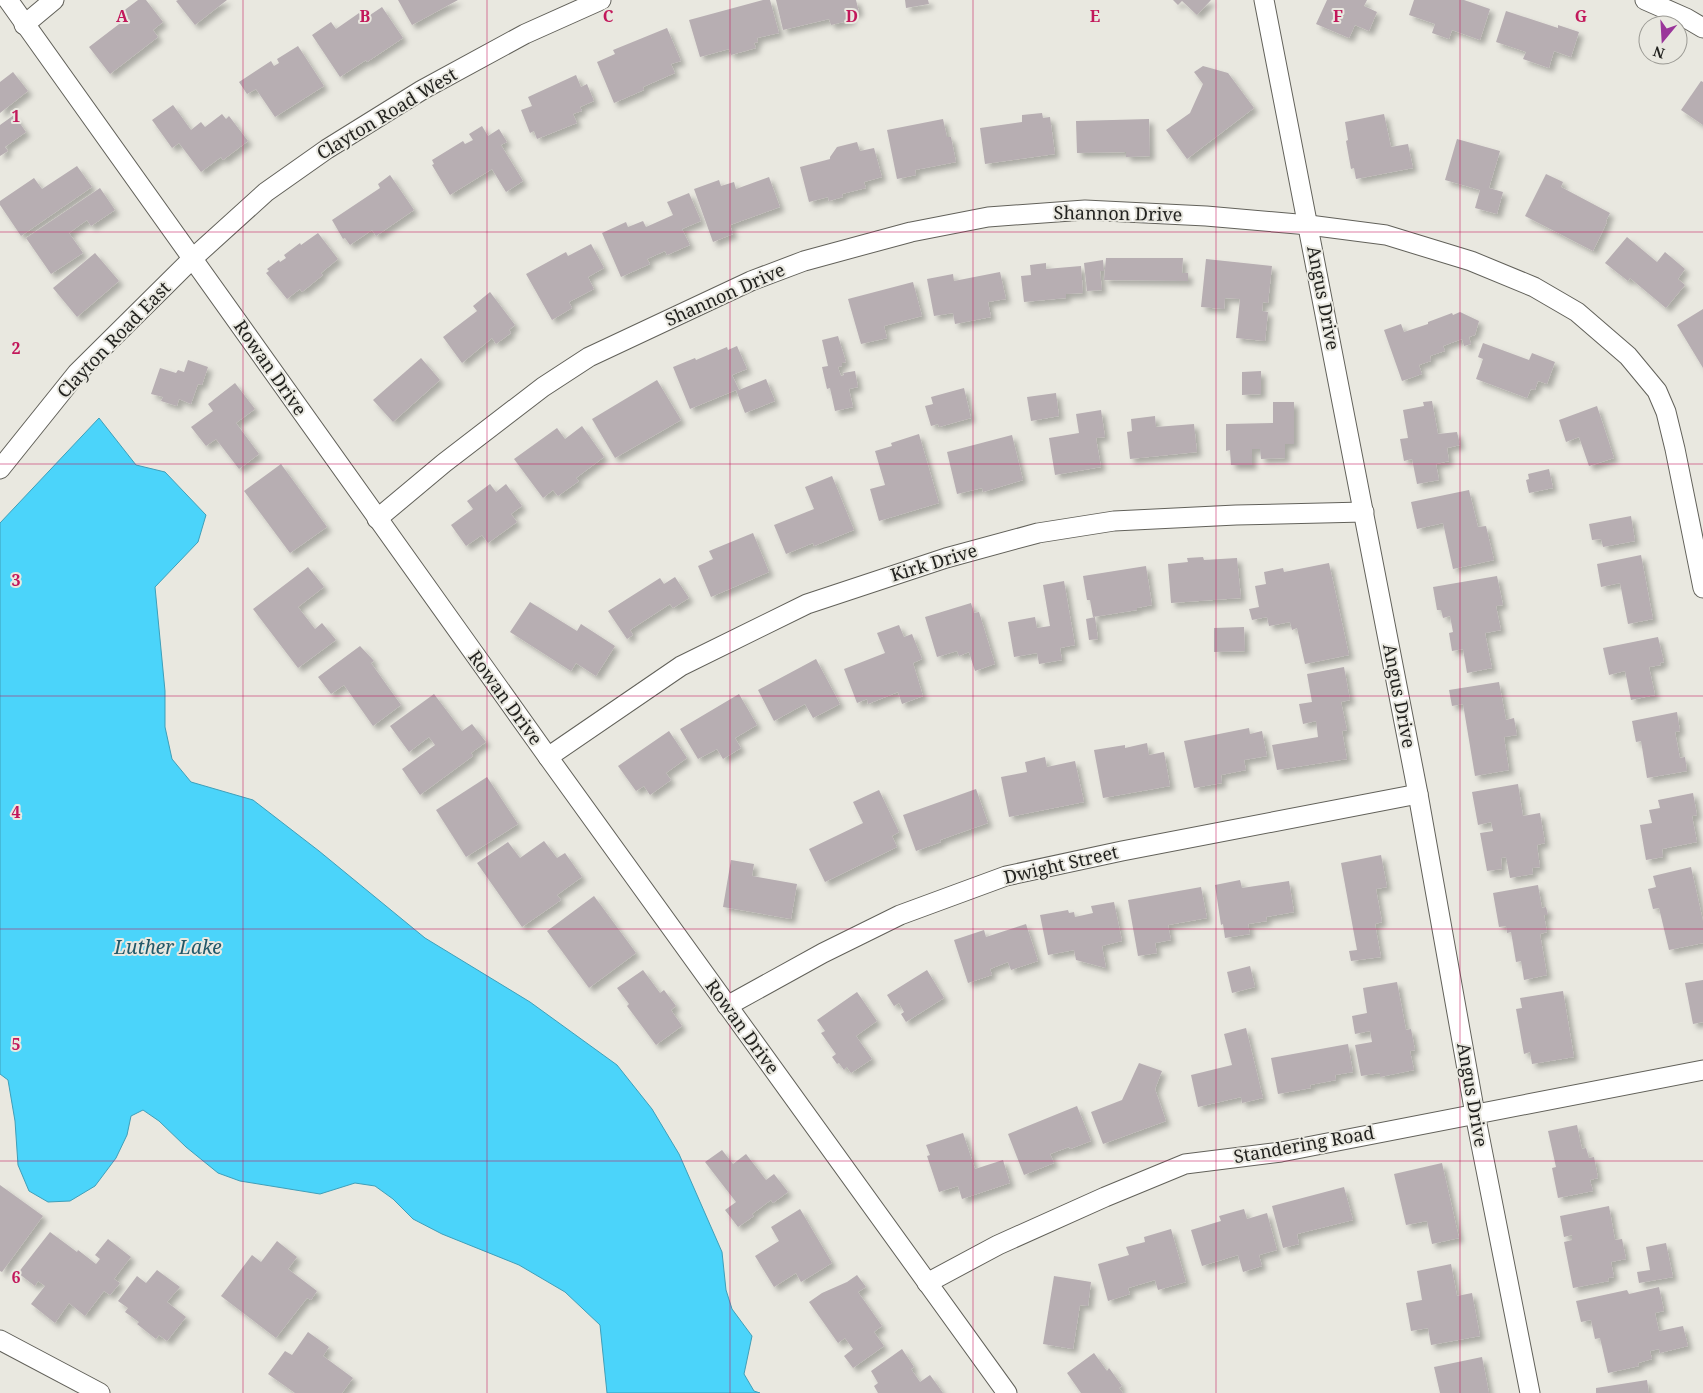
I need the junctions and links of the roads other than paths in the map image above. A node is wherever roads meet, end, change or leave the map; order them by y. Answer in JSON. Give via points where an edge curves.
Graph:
{"nodes":[{"id":1,"x":8,"y":0,"type":"edge"},
{"id":2,"x":54,"y":0,"type":"edge"},
{"id":3,"x":601,"y":0,"type":"edge"},
{"id":4,"x":1264,"y":0,"type":"edge"},
{"id":5,"x":1647,"y":0,"type":"edge"},
{"id":6,"x":24,"y":25,"type":"junction"},
{"id":7,"x":1703,"y":28,"type":"edge"},
{"id":8,"x":1309,"y":225,"type":"junction"},
{"id":9,"x":192,"y":259,"type":"junction"},
{"id":10,"x":0,"y":469,"type":"edge"},
{"id":11,"x":1364,"y":512,"type":"junction"},
{"id":12,"x":378,"y":519,"type":"junction"},
{"id":13,"x":1703,"y":588,"type":"edge"},
{"id":14,"x":548,"y":757,"type":"junction"},
{"id":15,"x":1418,"y":794,"type":"junction"},
{"id":16,"x":727,"y":1006,"type":"junction"},
{"id":17,"x":1703,"y":1070,"type":"edge"},
{"id":18,"x":1475,"y":1114,"type":"junction"},
{"id":19,"x":927,"y":1284,"type":"junction"},
{"id":20,"x":0,"y":1340,"type":"edge"},
{"id":21,"x":100,"y":1393,"type":"edge"},
{"id":22,"x":1007,"y":1393,"type":"edge"},
{"id":23,"x":1530,"y":1393,"type":"edge"}],
"edges":[{"from":1,"to":6,"type":"street","name":"Rowan Drive"},
{"from":2,"to":6,"type":"street"},
{"from":3,"to":9,"type":"street","name":"Clayton Road West","via":[[525,34],[430,85],[327,149],[266,192]]},
{"from":4,"to":8,"type":"street","name":"Angus Drive"},
{"from":5,"to":7,"type":"street"},
{"from":6,"to":9,"type":"street","name":"Rowan Drive"},
{"from":8,"to":11,"type":"street","name":"Angus Drive"},
{"from":8,"to":12,"type":"street","name":"Shannon Drive","via":[[1085,210],[988,218],[911,232],[804,262],[751,281],[589,357],[543,387],[444,463]]},
{"from":8,"to":13,"type":"street","name":"Shannon Drive","via":[[1386,235],[1471,261],[1534,288],[1577,312],[1628,356],[1656,391],[1666,412]]},
{"from":9,"to":10,"type":"street","name":"Clayton Road East","via":[[77,373]]},
{"from":9,"to":12,"type":"street","name":"Rowan Drive"},
{"from":11,"to":14,"type":"street","name":"Kirk Drive","via":[[1114,522],[1038,532],[946,558],[807,604],[681,666]]},
{"from":11,"to":15,"type":"street","name":"Angus Drive"},
{"from":12,"to":14,"type":"street","name":"Rowan Drive"},
{"from":14,"to":16,"type":"street","name":"Rowan Drive"},
{"from":15,"to":16,"type":"street","name":"Dwight Street","via":[[1006,876],[900,915]]},
{"from":15,"to":18,"type":"street","name":"Angus Drive"},
{"from":16,"to":19,"type":"street","name":"Rowan Drive"},
{"from":17,"to":18,"type":"street","name":"Standering Road"},
{"from":18,"to":19,"type":"street","name":"Standering Road","via":[[1281,1152],[1185,1164],[998,1245]]},
{"from":18,"to":23,"type":"street","name":"Angus Drive"},
{"from":19,"to":22,"type":"street","name":"Rowan Drive"},
{"from":20,"to":21,"type":"street"}]}
